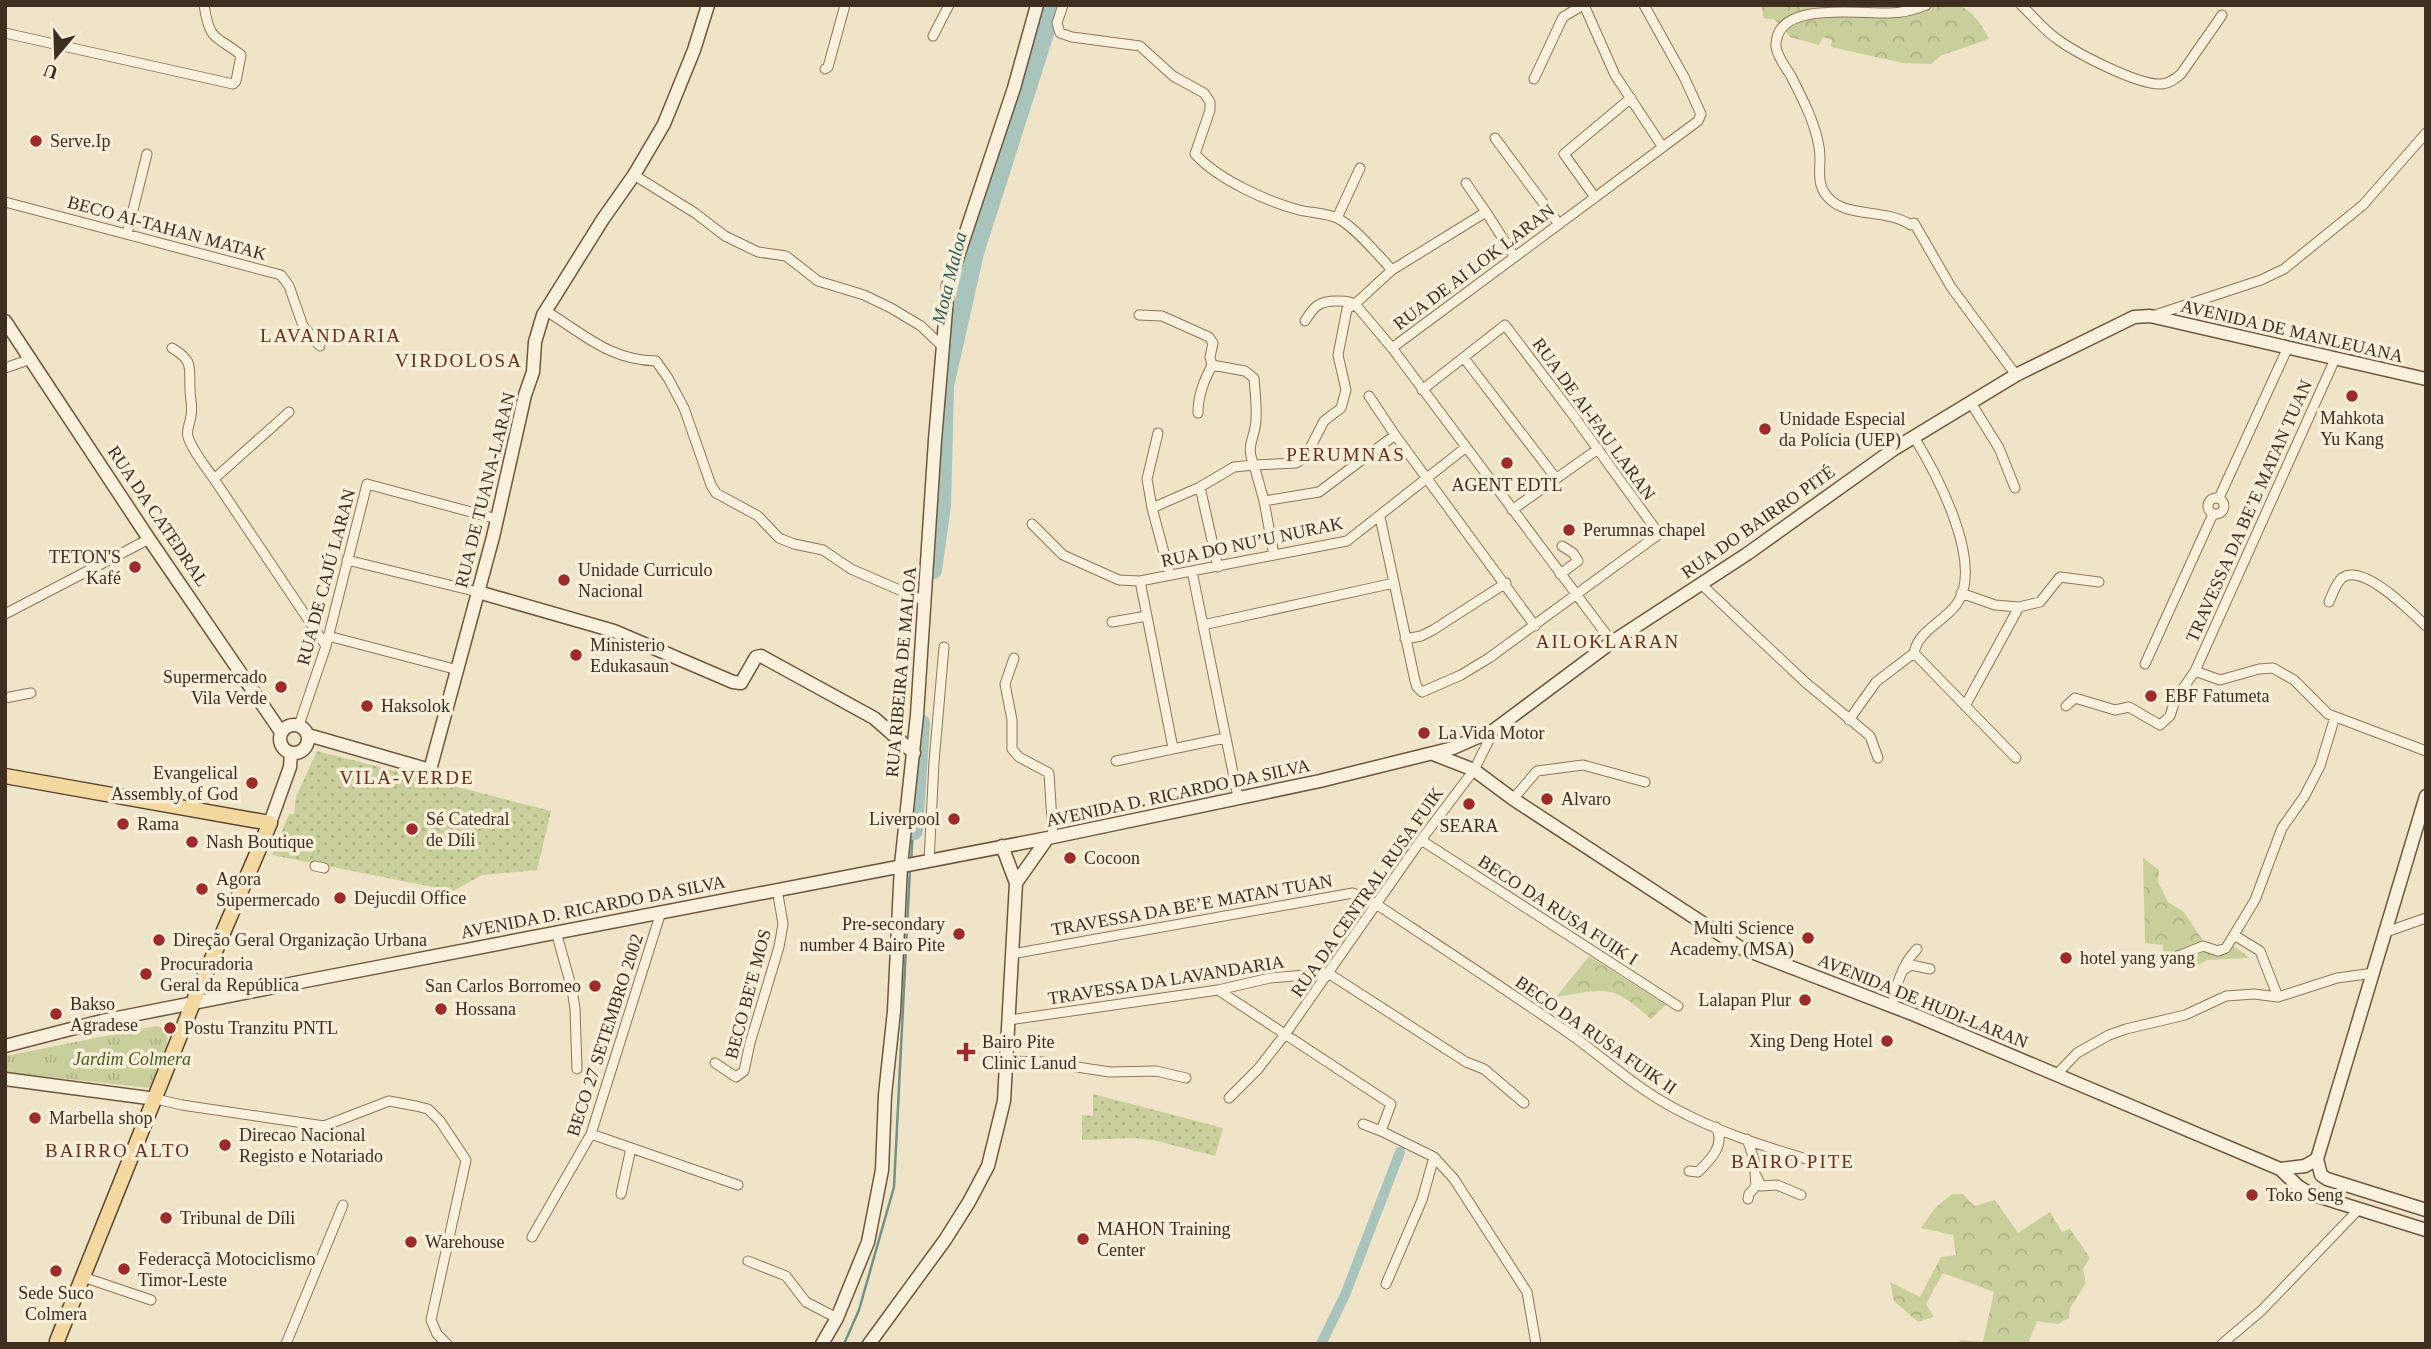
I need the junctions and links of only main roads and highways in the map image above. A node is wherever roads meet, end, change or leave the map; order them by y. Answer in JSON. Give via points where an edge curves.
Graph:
{"nodes":[{"id":1,"x":708,"y":5,"type":"edge"},
{"id":2,"x":1037,"y":5,"type":"edge"},
{"id":3,"x":2150,"y":316,"type":"joint"},
{"id":4,"x":5,"y":321,"type":"edge"},
{"id":5,"x":2426,"y":379,"type":"edge"},
{"id":6,"x":478,"y":592,"type":"junction"},
{"id":7,"x":303,"y":730,"type":"junction"},
{"id":8,"x":281,"y":732,"type":"junction"},
{"id":9,"x":291,"y":753,"type":"junction"},
{"id":10,"x":914,"y":753,"type":"junction"},
{"id":11,"x":1433,"y":754,"type":"junction"},
{"id":12,"x":5,"y":776,"type":"edge"},
{"id":13,"x":2426,"y":796,"type":"edge"},
{"id":14,"x":270,"y":823,"type":"junction"},
{"id":15,"x":1050,"y":838,"type":"junction"},
{"id":16,"x":1002,"y":846,"type":"junction"},
{"id":17,"x":905,"y":867,"type":"junction"},
{"id":18,"x":1016,"y":883,"type":"junction"},
{"id":19,"x":193,"y":1003,"type":"junction"},
{"id":20,"x":5,"y":1046,"type":"edge"},
{"id":21,"x":5,"y":1079,"type":"edge"},
{"id":22,"x":156,"y":1098,"type":"junction"},
{"id":23,"x":2317,"y":1159,"type":"junction"},
{"id":24,"x":2280,"y":1169,"type":"junction"},
{"id":25,"x":2426,"y":1210,"type":"edge"},
{"id":26,"x":2426,"y":1230,"type":"edge"},
{"id":27,"x":55,"y":1343,"type":"edge"},
{"id":28,"x":822,"y":1344,"type":"edge"},
{"id":29,"x":869,"y":1344,"type":"edge"}],
"edges":[{"from":1,"to":6,"type":"main road","name":"RUA DE TUANA-LARAN","via":[[672,105],[634,175],[546,311]]},
{"from":2,"to":10,"type":"main road","name":"RUA RIBEIRA DE MALOA","via":[[948,286]]},
{"from":3,"to":5,"type":"main road","name":"AVENIDA DE MANLEUANA"},
{"from":3,"to":11,"type":"main road","name":"RUA DO BAIRRO PITÉ","via":[[2134,317],[1971,402],[1612,642],[1494,730]]},
{"from":4,"to":8,"type":"main road","name":"RUA DA CATEDRAL"},
{"from":6,"to":7,"type":"main road","name":"RUA DE TUANA-LARAN","via":[[430,770]]},
{"from":6,"to":10,"type":"main road","via":[[614,631],[733,682],[741,683],[761,656],[874,718]]},
{"from":7,"to":8,"type":"main road","via":[[285,727]]},
{"from":7,"to":9,"type":"main road","via":[[304,749]]},
{"from":8,"to":9,"type":"main road","via":[[280,745]]},
{"from":9,"to":14,"type":"main road"},
{"from":10,"to":17,"type":"main road","name":"RUA RIBEIRA DE MALOA"},
{"from":11,"to":15,"type":"main road","name":"AVENIDA D. RICARDO DA SILVA"},
{"from":11,"to":24,"type":"main road","name":"AVENIDA DE HUDI-LARAN","via":[[1474,770],[1741,948]]},
{"from":12,"to":14,"type":"main road"},
{"from":13,"to":23,"type":"main road"},
{"from":14,"to":19,"type":"main road"},
{"from":15,"to":16,"type":"main road","name":"AVENIDA D. RICARDO DA SILVA"},
{"from":15,"to":18,"type":"main road"},
{"from":16,"to":17,"type":"main road","name":"AVENIDA D. RICARDO DA SILVA"},
{"from":16,"to":18,"type":"main road"},
{"from":17,"to":19,"type":"main road","name":"AVENIDA D. RICARDO DA SILVA"},
{"from":17,"to":28,"type":"main road","name":"RUA RIBEIRA DE MALOA","via":[[882,1170],[868,1242]]},
{"from":18,"to":29,"type":"main road","via":[[1004,1101],[988,1166],[945,1240]]},
{"from":19,"to":20,"type":"main road","name":"AVENIDA D. RICARDO DA SILVA"},
{"from":19,"to":22,"type":"main road"},
{"from":21,"to":22,"type":"main road"},
{"from":22,"to":27,"type":"main road"},
{"from":23,"to":24,"type":"main road","via":[[2305,1166]]},
{"from":23,"to":25,"type":"main road","via":[[2321,1175]]},
{"from":24,"to":26,"type":"main road","name":"AVENIDA DE HUDI-LARAN","via":[[2305,1191]]}]}
